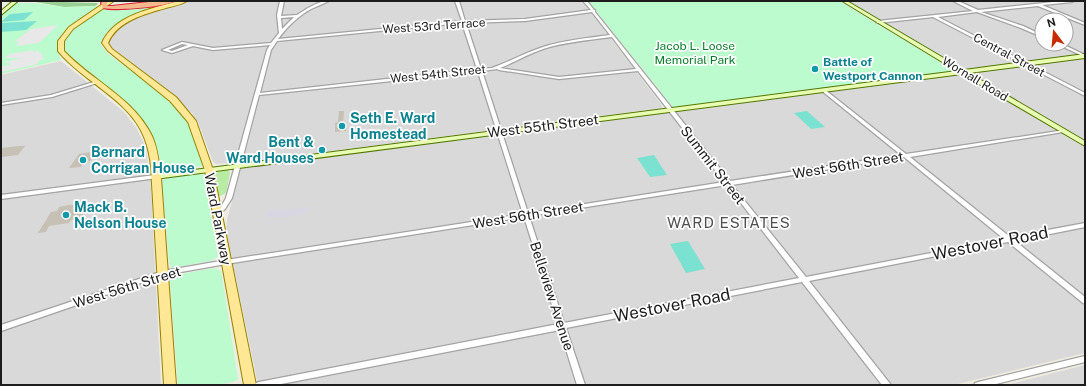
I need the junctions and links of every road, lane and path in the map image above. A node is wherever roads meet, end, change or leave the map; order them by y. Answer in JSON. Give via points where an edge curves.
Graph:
{"nodes":[{"id":1,"x":16,"y":1,"type":"edge"},
{"id":2,"x":122,"y":1,"type":"edge"},
{"id":3,"x":172,"y":1,"type":"edge"},
{"id":4,"x":184,"y":1,"type":"edge"},
{"id":5,"x":282,"y":1,"type":"edge"},
{"id":6,"x":327,"y":1,"type":"edge"},
{"id":7,"x":457,"y":1,"type":"edge"},
{"id":8,"x":460,"y":1,"type":"edge"},
{"id":9,"x":586,"y":1,"type":"edge"},
{"id":10,"x":844,"y":1,"type":"edge"},
{"id":11,"x":955,"y":1,"type":"edge"},
{"id":12,"x":1072,"y":1,"type":"edge"},
{"id":13,"x":107,"y":2,"type":"edge"},
{"id":14,"x":161,"y":3,"type":"junction"},
{"id":15,"x":1039,"y":5,"type":"junction"},
{"id":16,"x":594,"y":11,"type":"junction"},
{"id":17,"x":976,"y":11,"type":"junction"},
{"id":18,"x":1,"y":14,"type":"edge"},
{"id":19,"x":279,"y":16,"type":"junction"},
{"id":20,"x":297,"y":16,"type":"junction"},
{"id":21,"x":934,"y":16,"type":"junction"},
{"id":22,"x":464,"y":22,"type":"junction"},
{"id":23,"x":878,"y":22,"type":"junction"},
{"id":24,"x":1085,"y":24,"type":"edge"},
{"id":25,"x":280,"y":32,"type":"junction"},
{"id":26,"x":1034,"y":32,"type":"edge"},
{"id":27,"x":613,"y":36,"type":"junction"},
{"id":28,"x":274,"y":42,"type":"junction"},
{"id":29,"x":193,"y":45,"type":"junction"},
{"id":30,"x":1074,"y":51,"type":"edge"},
{"id":31,"x":1085,"y":56,"type":"edge"},
{"id":32,"x":1025,"y":64,"type":"junction"},
{"id":33,"x":492,"y":69,"type":"junction"},
{"id":34,"x":480,"y":70,"type":"junction"},
{"id":35,"x":640,"y":70,"type":"junction"},
{"id":36,"x":963,"y":72,"type":"junction"},
{"id":37,"x":95,"y":83,"type":"junction"},
{"id":38,"x":824,"y":90,"type":"junction"},
{"id":39,"x":258,"y":94,"type":"junction"},
{"id":40,"x":1085,"y":95,"type":"edge"},
{"id":41,"x":2,"y":104,"type":"edge"},
{"id":42,"x":670,"y":110,"type":"junction"},
{"id":43,"x":1063,"y":131,"type":"junction"},
{"id":44,"x":499,"y":132,"type":"junction"},
{"id":45,"x":1085,"y":144,"type":"edge"},
{"id":46,"x":906,"y":156,"type":"junction"},
{"id":47,"x":238,"y":166,"type":"junction"},
{"id":48,"x":209,"y":170,"type":"junction"},
{"id":49,"x":155,"y":177,"type":"junction"},
{"id":50,"x":728,"y":183,"type":"junction"},
{"id":51,"x":1,"y":197,"type":"edge"},
{"id":52,"x":217,"y":214,"type":"junction"},
{"id":53,"x":527,"y":215,"type":"junction"},
{"id":54,"x":1085,"y":225,"type":"edge"},
{"id":55,"x":1010,"y":239,"type":"junction"},
{"id":56,"x":226,"y":262,"type":"junction"},
{"id":57,"x":163,"y":273,"type":"junction"},
{"id":58,"x":803,"y":279,"type":"junction"},
{"id":59,"x":1085,"y":301,"type":"edge"},
{"id":60,"x":562,"y":326,"type":"junction"},
{"id":61,"x":1,"y":328,"type":"edge"},
{"id":62,"x":1085,"y":359,"type":"edge"},
{"id":63,"x":170,"y":385,"type":"edge"},
{"id":64,"x":250,"y":385,"type":"edge"},
{"id":65,"x":259,"y":385,"type":"edge"},
{"id":66,"x":581,"y":385,"type":"edge"},
{"id":67,"x":887,"y":385,"type":"edge"},
{"id":68,"x":978,"y":385,"type":"edge"}],
"edges":[{"from":1,"to":18,"type":"main road"},
{"from":2,"to":14,"type":"highway","via":[[136,4]]},
{"from":3,"to":14,"type":"highway"},
{"from":4,"to":48,"type":"main road","name":"Ward Parkway","via":[[136,16],[121,24],[106,37],[105,43],[110,50],[172,99],[192,120]]},
{"from":5,"to":19,"type":"street"},
{"from":6,"to":20,"type":"street"},
{"from":7,"to":8,"type":"street"},
{"from":7,"to":22,"type":"street","name":"Belleview Avenue"},
{"from":9,"to":16,"type":"street","name":"Summit Street"},
{"from":10,"to":23,"type":"main road","name":"Wornall Road"},
{"from":11,"to":17,"type":"street"},
{"from":12,"to":15,"type":"street"},
{"from":13,"to":14,"type":"highway","via":[[106,7],[112,8]]},
{"from":13,"to":37,"type":"main road","via":[[71,28],[61,41],[61,51]]},
{"from":15,"to":17,"type":"street"},
{"from":15,"to":24,"type":"street"},
{"from":16,"to":22,"type":"street","name":"West 53rd Terrace","via":[[525,20]]},
{"from":16,"to":27,"type":"street","name":"Summit Street"},
{"from":17,"to":21,"type":"street"},
{"from":17,"to":26,"type":"street"},
{"from":19,"to":20,"type":"street"},
{"from":19,"to":25,"type":"street"},
{"from":20,"to":25,"type":"street"},
{"from":21,"to":23,"type":"street"},
{"from":21,"to":32,"type":"street","name":"Central Street"},
{"from":22,"to":28,"type":"street","name":"West 53rd Terrace"},
{"from":22,"to":34,"type":"street","name":"Belleview Avenue"},
{"from":23,"to":36,"type":"main road","name":"Wornall Road"},
{"from":25,"to":28,"type":"street"},
{"from":27,"to":33,"type":"street","name":"West 54th Street","via":[[555,45]]},
{"from":27,"to":35,"type":"street","name":"Summit Street"},
{"from":28,"to":29,"type":"street","name":"West 53rd Terrace","via":[[227,48]]},
{"from":28,"to":39,"type":"street","via":[[269,50]]},
{"from":29,"to":29,"type":"street","via":[[182,43],[164,50],[172,52]]},
{"from":30,"to":31,"type":"street"},
{"from":31,"to":32,"type":"main road","name":"West 55th Street"},
{"from":32,"to":36,"type":"main road","name":"West 55th Street"},
{"from":32,"to":40,"type":"street","name":"Central Street"},
{"from":33,"to":34,"type":"street","name":"West 54th Street"},
{"from":33,"to":35,"type":"street","via":[[559,78]]},
{"from":34,"to":39,"type":"street","name":"West 54th Street"},
{"from":34,"to":44,"type":"street","name":"Belleview Avenue"},
{"from":35,"to":42,"type":"street","name":"Summit Street"},
{"from":36,"to":38,"type":"main road","name":"West 55th Street"},
{"from":36,"to":43,"type":"main road","name":"Wornall Road"},
{"from":37,"to":41,"type":"street","via":[[52,96]]},
{"from":37,"to":49,"type":"main road","via":[[131,112],[144,128],[153,150]]},
{"from":38,"to":42,"type":"main road","name":"West 55th Street"},
{"from":38,"to":46,"type":"street"},
{"from":39,"to":47,"type":"street"},
{"from":42,"to":44,"type":"main road","name":"West 55th Street"},
{"from":42,"to":50,"type":"street","name":"Summit Street"},
{"from":43,"to":45,"type":"main road","name":"Wornall Road"},
{"from":43,"to":46,"type":"street","name":"West 56th Street"},
{"from":44,"to":47,"type":"main road","name":"West 55th Street"},
{"from":44,"to":53,"type":"street","name":"Belleview Avenue"},
{"from":46,"to":50,"type":"street","name":"West 56th Street"},
{"from":46,"to":55,"type":"street"},
{"from":47,"to":48,"type":"main road","name":"West 55th Street"},
{"from":47,"to":52,"type":"street","via":[[229,198]]},
{"from":48,"to":49,"type":"main road","name":"West 55th Street"},
{"from":48,"to":52,"type":"main road","name":"Ward Parkway"},
{"from":49,"to":51,"type":"street","name":"West 55th Street"},
{"from":49,"to":57,"type":"main road"},
{"from":50,"to":53,"type":"street","name":"West 56th Street"},
{"from":50,"to":58,"type":"street","name":"Summit Street"},
{"from":52,"to":56,"type":"main road","name":"Ward Parkway"},
{"from":53,"to":56,"type":"street","name":"West 56th Street"},
{"from":53,"to":60,"type":"street","name":"Belleview Avenue"},
{"from":54,"to":55,"type":"street","name":"Westover Road"},
{"from":55,"to":58,"type":"street","name":"Westover Road"},
{"from":55,"to":59,"type":"street"},
{"from":56,"to":57,"type":"street","name":"West 56th Street"},
{"from":56,"to":64,"type":"main road","name":"Ward Parkway"},
{"from":57,"to":61,"type":"street","name":"West 56th Street"},
{"from":57,"to":63,"type":"main road"},
{"from":58,"to":60,"type":"street","name":"Westover Road"},
{"from":58,"to":67,"type":"street","name":"Summit Street"},
{"from":60,"to":65,"type":"street","name":"Westover Road"},
{"from":60,"to":66,"type":"street","name":"Belleview Avenue"},
{"from":62,"to":68,"type":"street"}]}
